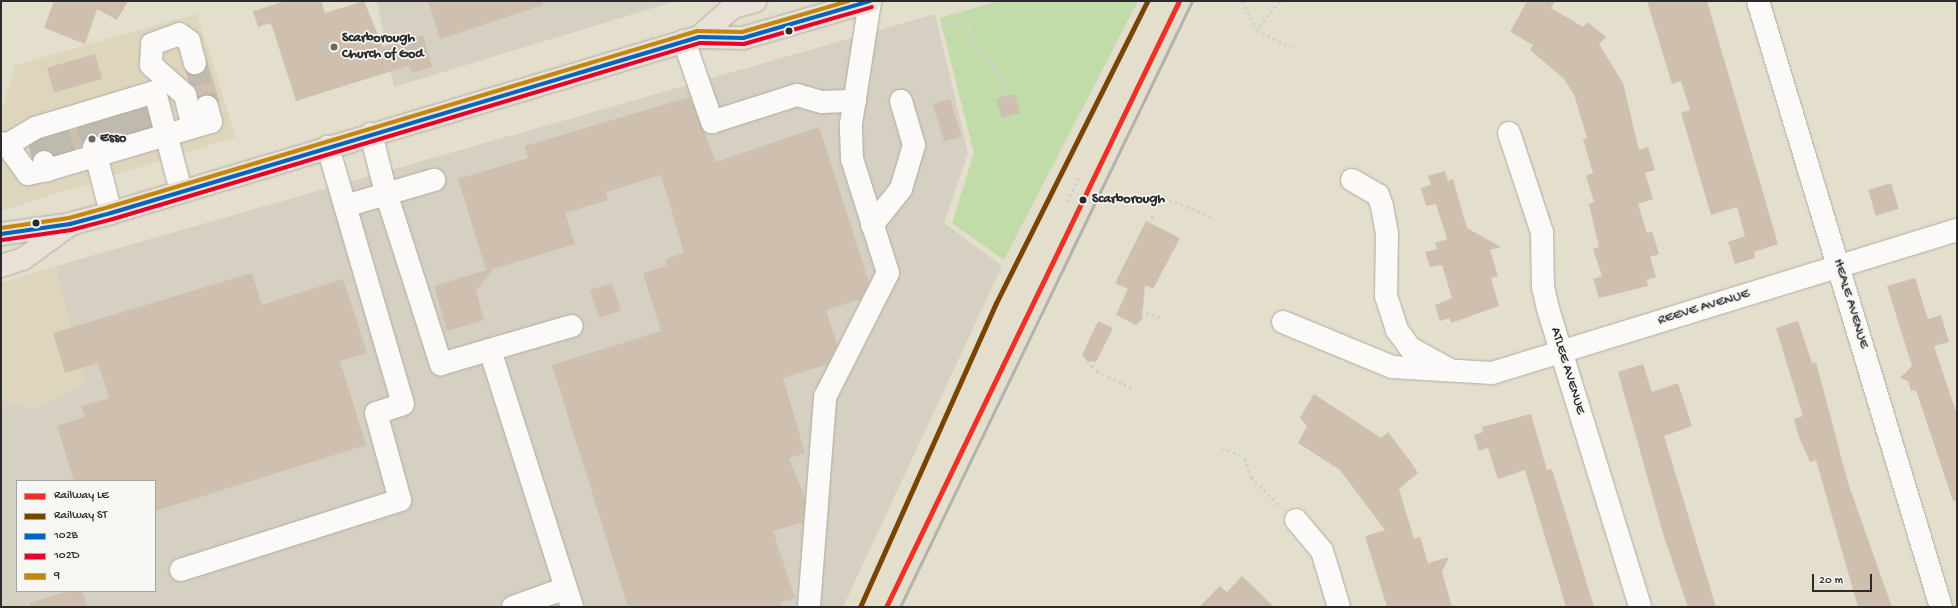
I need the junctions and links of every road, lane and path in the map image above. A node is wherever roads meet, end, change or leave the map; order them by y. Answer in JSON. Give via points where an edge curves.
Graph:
{"nodes":[{"id":1,"x":755,"y":1,"type":"edge"},
{"id":2,"x":870,"y":1,"type":"edge"},
{"id":3,"x":1243,"y":1,"type":"edge"},
{"id":4,"x":1280,"y":1,"type":"edge"},
{"id":5,"x":1758,"y":1,"type":"edge"},
{"id":6,"x":887,"y":30,"type":"dead end"},
{"id":7,"x":1257,"y":30,"type":"junction"},
{"id":8,"x":691,"y":39,"type":"junction"},
{"id":9,"x":1291,"y":47,"type":"dead end"},
{"id":10,"x":195,"y":63,"type":"tunnel mouth"},
{"id":11,"x":1005,"y":95,"type":"dead end"},
{"id":12,"x":855,"y":101,"type":"junction"},
{"id":13,"x":901,"y":101,"type":"dead end"},
{"id":14,"x":207,"y":106,"type":"tunnel mouth"},
{"id":15,"x":193,"y":127,"type":"junction"},
{"id":16,"x":1509,"y":133,"type":"dead end"},
{"id":17,"x":371,"y":134,"type":"junction"},
{"id":18,"x":128,"y":142,"type":"junction"},
{"id":19,"x":4,"y":144,"type":"edge"},
{"id":20,"x":328,"y":147,"type":"junction"},
{"id":21,"x":1080,"y":174,"type":"dead end"},
{"id":22,"x":434,"y":180,"type":"dead end"},
{"id":23,"x":1352,"y":180,"type":"dead end"},
{"id":24,"x":181,"y":191,"type":"junction"},
{"id":25,"x":386,"y":193,"type":"junction"},
{"id":26,"x":1067,"y":202,"type":"dead end"},
{"id":27,"x":345,"y":206,"type":"junction"},
{"id":28,"x":1158,"y":206,"type":"dead end"},
{"id":29,"x":111,"y":213,"type":"junction"},
{"id":30,"x":1153,"y":215,"type":"dead end"},
{"id":31,"x":1211,"y":217,"type":"dead end"},
{"id":32,"x":70,"y":224,"type":"junction"},
{"id":33,"x":1149,"y":224,"type":"dead end"},
{"id":34,"x":872,"y":225,"type":"junction"},
{"id":35,"x":1957,"y":230,"type":"edge"},
{"id":36,"x":1,"y":234,"type":"edge"},
{"id":37,"x":1,"y":266,"type":"edge"},
{"id":38,"x":1838,"y":266,"type":"junction"},
{"id":39,"x":1140,"y":311,"type":"dead end"},
{"id":40,"x":1164,"y":319,"type":"dead end"},
{"id":41,"x":1283,"y":322,"type":"dead end"},
{"id":42,"x":572,"y":326,"type":"dead end"},
{"id":43,"x":490,"y":350,"type":"junction"},
{"id":44,"x":1561,"y":352,"type":"junction"},
{"id":45,"x":1087,"y":361,"type":"dead end"},
{"id":46,"x":1450,"y":370,"type":"junction"},
{"id":47,"x":1132,"y":388,"type":"dead end"},
{"id":48,"x":1222,"y":447,"type":"dead end"},
{"id":49,"x":1296,"y":520,"type":"joint"},
{"id":50,"x":181,"y":570,"type":"dead end"},
{"id":51,"x":569,"y":597,"type":"edge"},
{"id":52,"x":513,"y":607,"type":"edge"},
{"id":53,"x":809,"y":607,"type":"edge"},
{"id":54,"x":1339,"y":607,"type":"edge"},
{"id":55,"x":1640,"y":607,"type":"edge"},
{"id":56,"x":1942,"y":607,"type":"edge"}],
"edges":[{"from":1,"to":8,"type":"main road","via":[[733,7]]},
{"from":2,"to":8,"type":"main road","via":[[743,38]]},
{"from":2,"to":12,"type":"street"},
{"from":3,"to":7,"type":"path"},
{"from":4,"to":7,"type":"path"},
{"from":5,"to":38,"type":"street","name":"HEALE AVENUE"},
{"from":6,"to":11,"type":"path","via":[[911,31],[967,22],[973,41],[999,72]]},
{"from":7,"to":9,"type":"path"},
{"from":8,"to":12,"type":"street","via":[[712,122],[797,95],[822,102]]},
{"from":8,"to":17,"type":"main road"},
{"from":10,"to":15,"type":"street","via":[[189,41],[179,34],[152,44],[151,65],[185,95]]},
{"from":12,"to":34,"type":"street","via":[[850,124],[852,159]]},
{"from":13,"to":34,"type":"street","via":[[914,145],[901,189]]},
{"from":14,"to":15,"type":"street","via":[[211,122]]},
{"from":15,"to":18,"type":"street"},
{"from":16,"to":44,"type":"street","name":"ATLEE AVENUE","via":[[1542,232],[1543,287]]},
{"from":17,"to":20,"type":"main road"},
{"from":17,"to":25,"type":"street"},
{"from":18,"to":19,"type":"street","via":[[45,166],[28,174]]},
{"from":18,"to":19,"type":"street","via":[[155,92],[143,102]]},
{"from":18,"to":24,"type":"street"},
{"from":18,"to":29,"type":"street"},
{"from":20,"to":24,"type":"main road"},
{"from":20,"to":27,"type":"street"},
{"from":21,"to":26,"type":"path"},
{"from":22,"to":25,"type":"street"},
{"from":23,"to":46,"type":"street","via":[[1378,195],[1382,206],[1387,233],[1386,296],[1396,330],[1410,348]]},
{"from":24,"to":29,"type":"main road"},
{"from":25,"to":27,"type":"street"},
{"from":25,"to":43,"type":"street","via":[[441,364]]},
{"from":27,"to":50,"type":"street","via":[[403,404],[376,413],[400,500]]},
{"from":28,"to":31,"type":"path","via":[[1164,197]]},
{"from":29,"to":32,"type":"main road"},
{"from":30,"to":33,"type":"path"},
{"from":32,"to":36,"type":"main road"},
{"from":32,"to":37,"type":"main road","via":[[23,260]]},
{"from":34,"to":53,"type":"street","via":[[888,273],[826,397]]},
{"from":35,"to":38,"type":"street","name":"REEVE AVENUE"},
{"from":38,"to":44,"type":"street","name":"REEVE AVENUE"},
{"from":38,"to":56,"type":"street","name":"HEALE AVENUE"},
{"from":39,"to":40,"type":"path"},
{"from":41,"to":46,"type":"street","name":"REEVE AVENUE","via":[[1392,366]]},
{"from":42,"to":43,"type":"street"},
{"from":43,"to":51,"type":"street"},
{"from":44,"to":46,"type":"street","name":"REEVE AVENUE","via":[[1492,372]]},
{"from":44,"to":55,"type":"street","name":"ATLEE AVENUE"},
{"from":45,"to":47,"type":"path","via":[[1098,371]]},
{"from":48,"to":49,"type":"path","via":[[1245,458],[1258,486]]},
{"from":49,"to":54,"type":"street","via":[[1322,551]]},
{"from":51,"to":52,"type":"street"}]}
